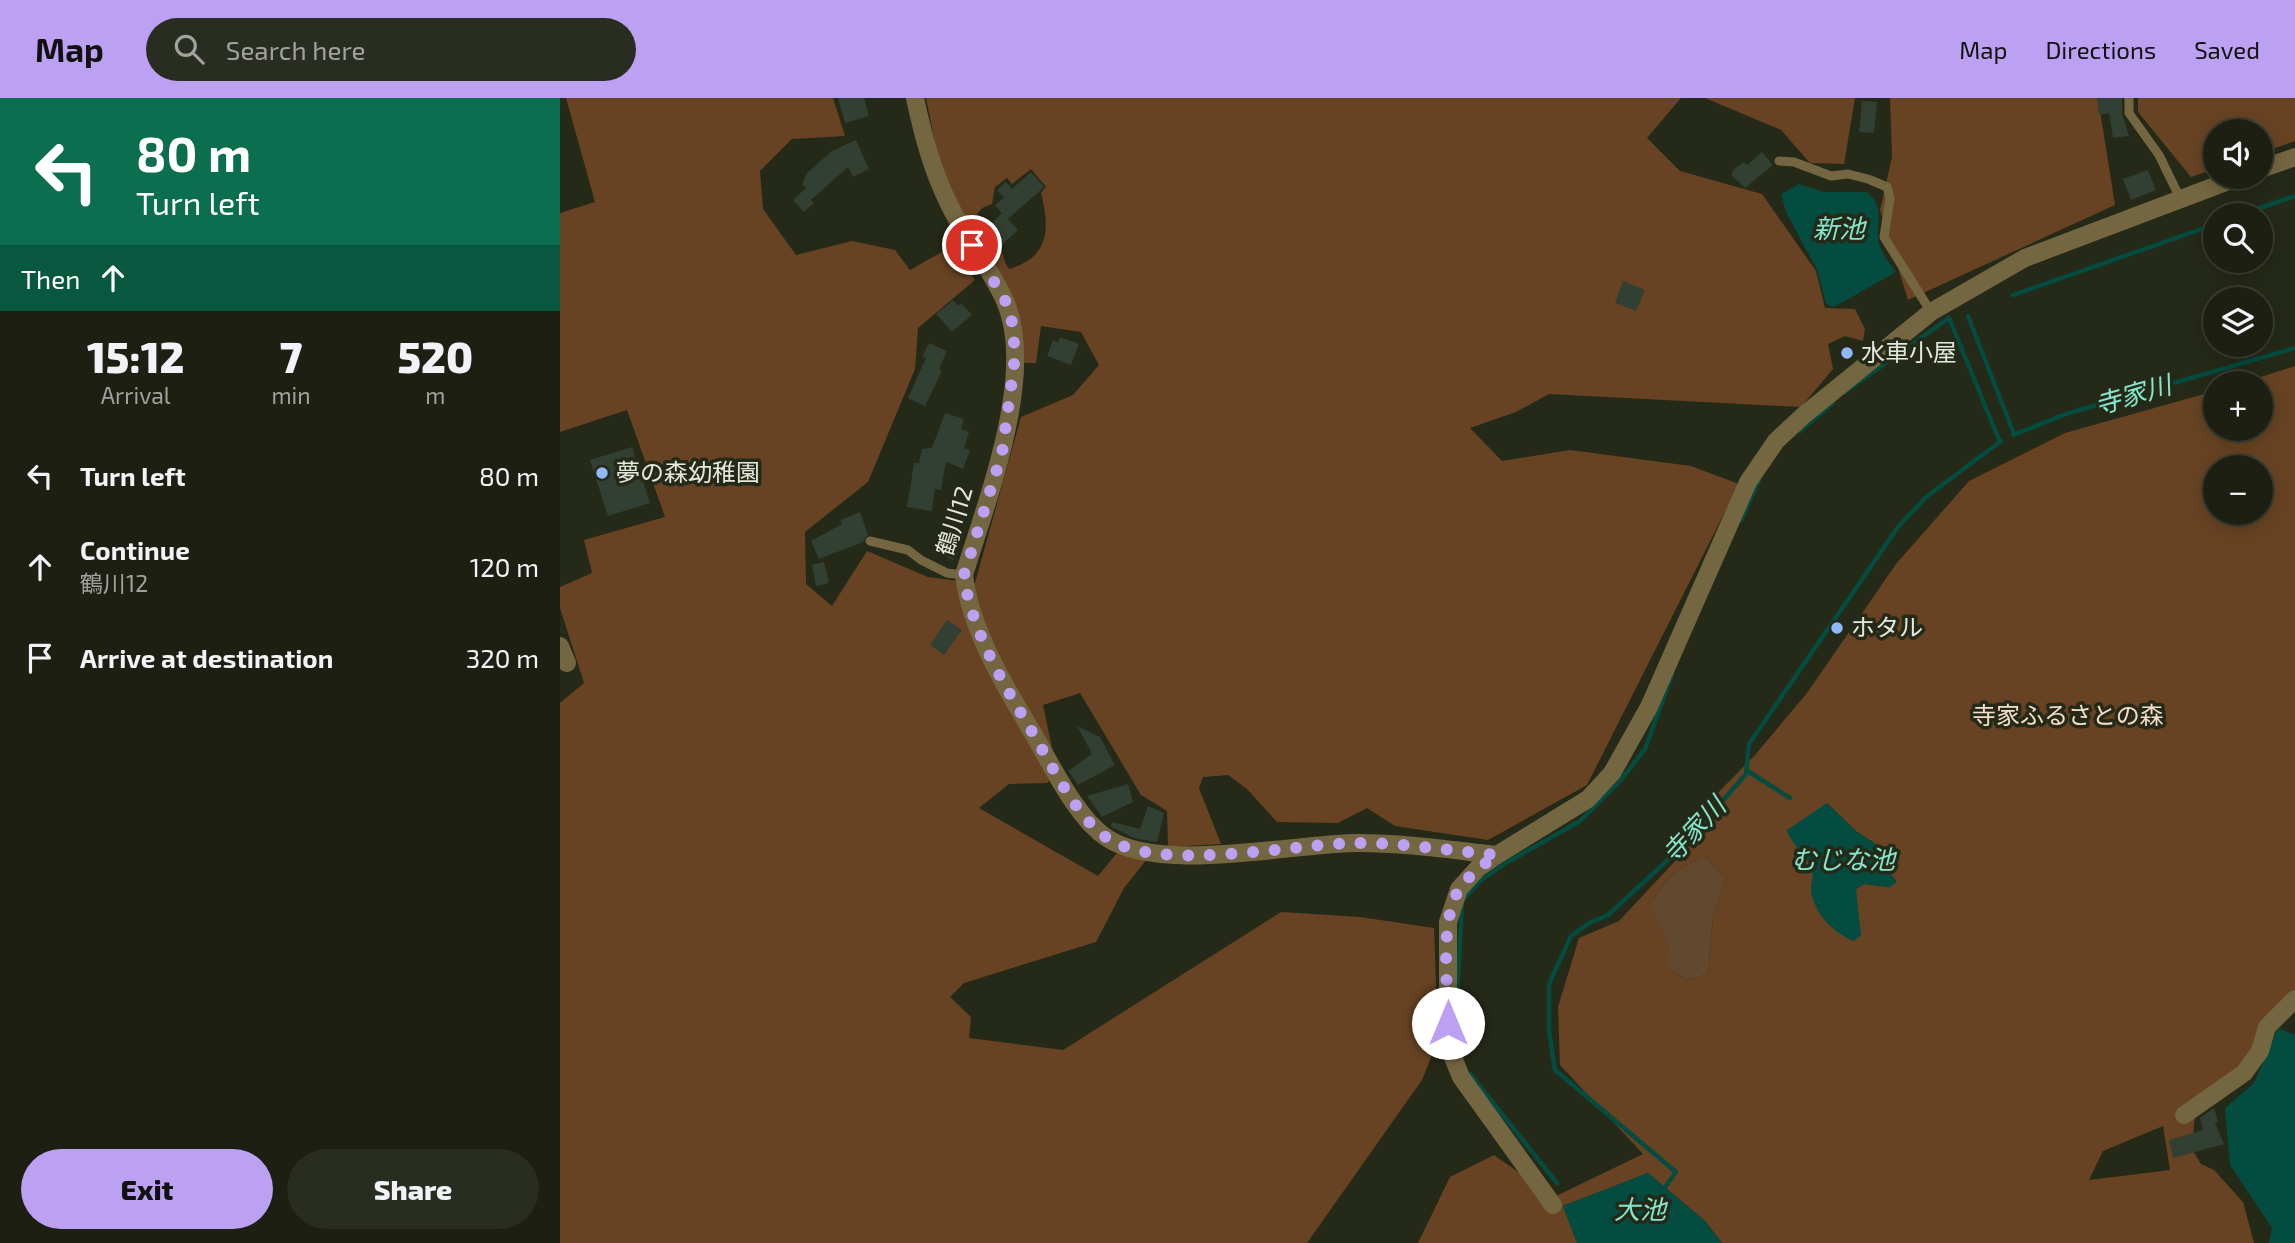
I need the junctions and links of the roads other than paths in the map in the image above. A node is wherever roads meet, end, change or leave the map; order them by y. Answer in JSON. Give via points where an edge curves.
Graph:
{"nodes":[{"id":1,"x":915,"y":98,"type":"edge"},
{"id":2,"x":2129,"y":98,"type":"edge"},
{"id":3,"x":2295,"y":157,"type":"edge"},
{"id":4,"x":1779,"y":161,"type":"dead end"},
{"id":5,"x":2273,"y":165,"type":"edge"},
{"id":6,"x":2205,"y":189,"type":"edge"},
{"id":7,"x":2180,"y":198,"type":"junction"},
{"id":8,"x":1931,"y":312,"type":"junction"},
{"id":9,"x":870,"y":541,"type":"dead end"},
{"id":10,"x":964,"y":575,"type":"junction"},
{"id":11,"x":560,"y":646,"type":"edge"},
{"id":12,"x":567,"y":663,"type":"dead end"},
{"id":13,"x":1497,"y":855,"type":"junction"},
{"id":14,"x":2295,"y":999,"type":"edge"},
{"id":15,"x":2184,"y":1115,"type":"dead end"},
{"id":16,"x":1553,"y":1205,"type":"dead end"}],
"edges":[{"from":1,"to":10,"type":"street","name":"鶴川12","via":[[927,152],[943,191],[1006,302],[1014,329],[1011,405],[1002,453]]},
{"from":2,"to":7,"type":"lane","via":[[2129,113],[2159,155]]},
{"from":3,"to":5,"type":"street"},
{"from":4,"to":8,"type":"lane","via":[[1831,176],[1848,174],[1887,187],[1890,198],[1884,237]]},
{"from":6,"to":7,"type":"street"},
{"from":7,"to":8,"type":"street","via":[[2025,258]]},
{"from":8,"to":13,"type":"street","via":[[1776,441],[1748,482],[1649,707],[1612,773],[1588,799]]},
{"from":9,"to":10,"type":"lane","via":[[908,550],[920,561]]},
{"from":10,"to":13,"type":"street","name":"鶴川12","via":[[966,593],[1004,686],[1088,821],[1108,839],[1139,851],[1209,854],[1356,843]]},
{"from":11,"to":12,"type":"street"},
{"from":13,"to":16,"type":"street","via":[[1468,878],[1450,910],[1450,1050],[1461,1077]]},
{"from":14,"to":15,"type":"street","via":[[2267,1027],[2260,1051],[2244,1073]]}]}
